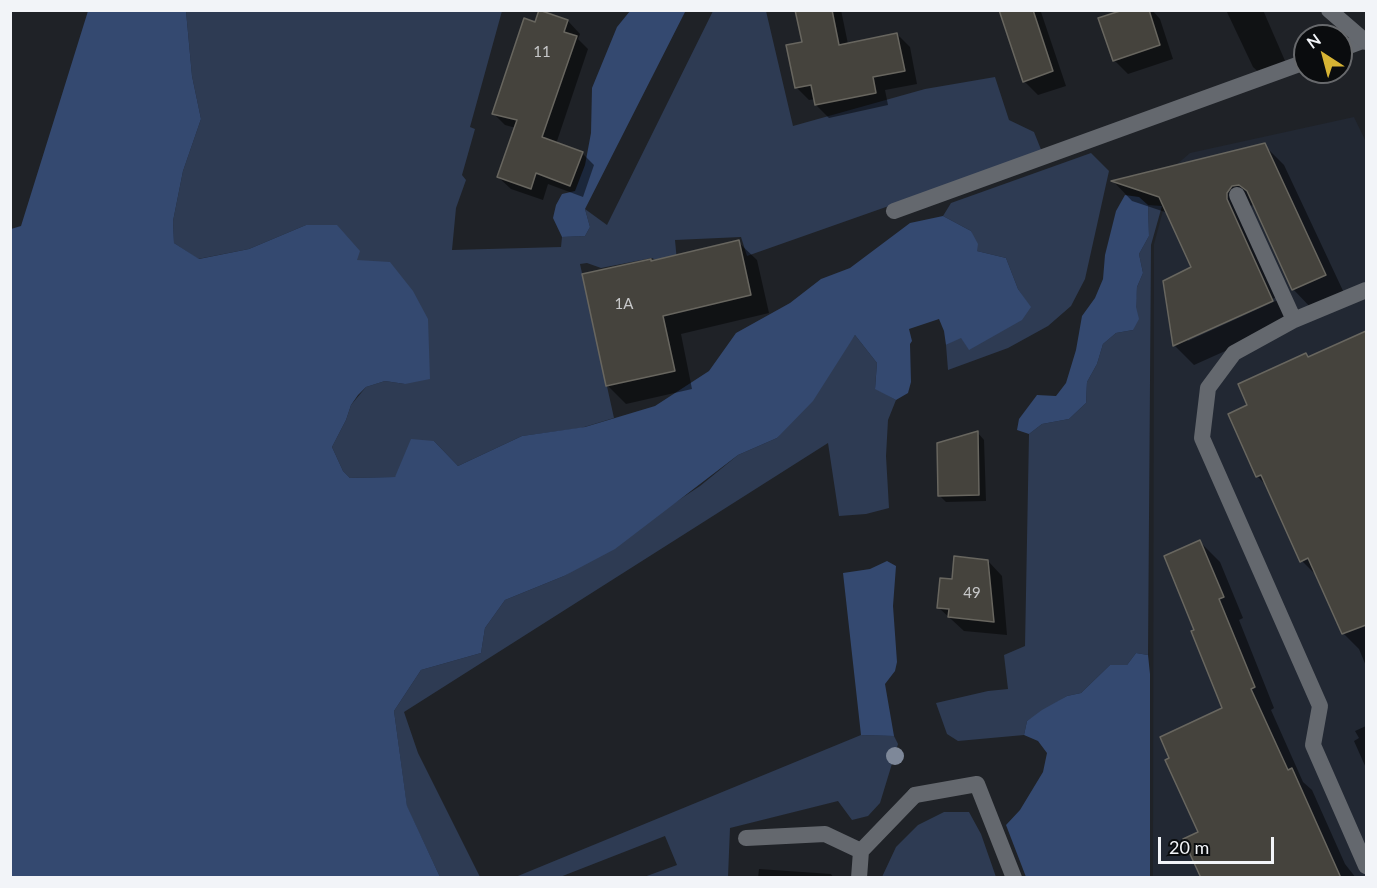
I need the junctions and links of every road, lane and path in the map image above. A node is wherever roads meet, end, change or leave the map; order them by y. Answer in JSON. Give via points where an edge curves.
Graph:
{"nodes":[{"id":1,"x":1329,"y":10,"type":"edge"},
{"id":2,"x":1366,"y":41,"type":"edge"},
{"id":3,"x":1293,"y":66,"type":"edge"},
{"id":4,"x":1238,"y":195,"type":"dead end"},
{"id":5,"x":894,"y":211,"type":"dead end"},
{"id":6,"x":1366,"y":290,"type":"edge"},
{"id":7,"x":1294,"y":320,"type":"junction"},
{"id":8,"x":746,"y":838,"type":"dead end"},
{"id":9,"x":861,"y":851,"type":"junction"},
{"id":10,"x":1366,"y":866,"type":"edge"},
{"id":11,"x":858,"y":878,"type":"edge"},
{"id":12,"x":1014,"y":878,"type":"edge"}],
"edges":[{"from":1,"to":2,"type":"street"},
{"from":3,"to":5,"type":"street"},
{"from":4,"to":7,"type":"street"},
{"from":6,"to":7,"type":"street"},
{"from":7,"to":10,"type":"street","via":[[1234,353],[1209,388],[1202,438],[1320,706],[1312,745]]},
{"from":8,"to":9,"type":"street","via":[[825,834]]},
{"from":9,"to":11,"type":"street"},
{"from":9,"to":12,"type":"street","via":[[915,795],[977,784]]}]}
